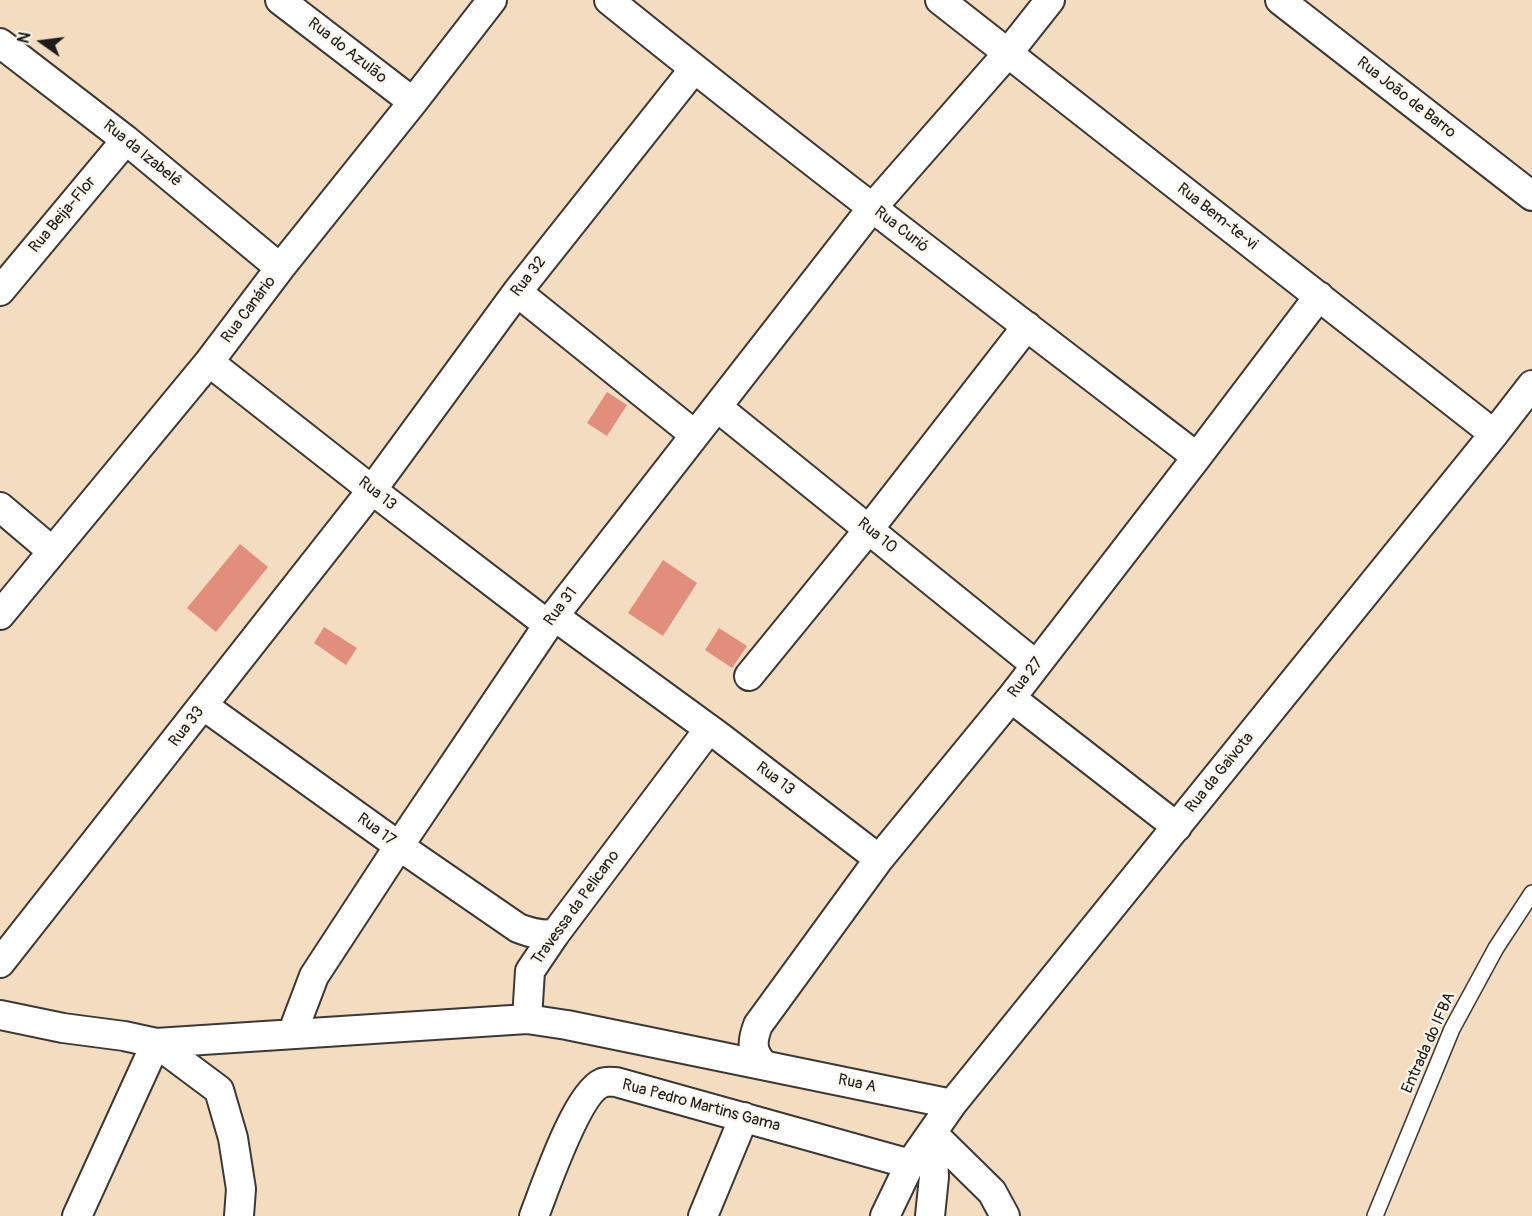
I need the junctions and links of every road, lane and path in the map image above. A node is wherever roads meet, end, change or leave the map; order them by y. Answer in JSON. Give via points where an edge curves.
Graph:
{"nodes":[{"id":1,"x":280,"y":0,"type":"edge"},
{"id":2,"x":492,"y":0,"type":"edge"},
{"id":3,"x":609,"y":0,"type":"edge"},
{"id":4,"x":940,"y":0,"type":"edge"},
{"id":5,"x":1050,"y":0,"type":"edge"},
{"id":6,"x":1280,"y":0,"type":"edge"},
{"id":7,"x":0,"y":43,"type":"edge"},
{"id":8,"x":1008,"y":53,"type":"junction"},
{"id":9,"x":694,"y":69,"type":"junction"},
{"id":10,"x":413,"y":102,"type":"junction"},
{"id":11,"x":126,"y":140,"type":"junction"},
{"id":12,"x":1532,"y":196,"type":"edge"},
{"id":13,"x":872,"y":208,"type":"junction"},
{"id":14,"x":280,"y":268,"type":"junction"},
{"id":15,"x":0,"y":291,"type":"edge"},
{"id":16,"x":517,"y":292,"type":"junction"},
{"id":17,"x":1319,"y":296,"type":"junction"},
{"id":18,"x":1026,"y":327,"type":"junction"},
{"id":19,"x":209,"y":362,"type":"junction"},
{"id":20,"x":1532,"y":385,"type":"edge"},
{"id":21,"x":717,"y":407,"type":"junction"},
{"id":22,"x":1494,"y":434,"type":"junction"},
{"id":23,"x":695,"y":435,"type":"junction"},
{"id":24,"x":1197,"y":457,"type":"junction"},
{"id":25,"x":372,"y":490,"type":"junction"},
{"id":26,"x":0,"y":507,"type":"edge"},
{"id":27,"x":869,"y":529,"type":"junction"},
{"id":28,"x":52,"y":551,"type":"junction"},
{"id":29,"x":0,"y":615,"type":"edge"},
{"id":30,"x":551,"y":620,"type":"junction"},
{"id":31,"x":1036,"y":665,"type":"junction"},
{"id":32,"x":749,"y":676,"type":"dead end"},
{"id":33,"x":1011,"y":698,"type":"junction"},
{"id":34,"x":204,"y":706,"type":"junction"},
{"id":35,"x":709,"y":729,"type":"junction"},
{"id":36,"x":1177,"y":826,"type":"junction"},
{"id":37,"x":399,"y":846,"type":"junction"},
{"id":38,"x":879,"y":859,"type":"junction"},
{"id":39,"x":1532,"y":893,"type":"edge"},
{"id":40,"x":555,"y":934,"type":"junction"},
{"id":41,"x":0,"y":963,"type":"edge"},
{"id":42,"x":0,"y":1016,"type":"edge"},
{"id":43,"x":527,"y":1018,"type":"junction"},
{"id":44,"x":292,"y":1034,"type":"junction"},
{"id":45,"x":156,"y":1043,"type":"junction"},
{"id":46,"x":763,"y":1065,"type":"junction"},
{"id":47,"x":952,"y":1104,"type":"junction"},
{"id":48,"x":744,"y":1117,"type":"junction"},
{"id":49,"x":932,"y":1133,"type":"junction"},
{"id":50,"x":910,"y":1164,"type":"junction"},
{"id":51,"x":932,"y":1215,"type":"edge"},
{"id":52,"x":77,"y":1216,"type":"edge"},
{"id":53,"x":239,"y":1216,"type":"edge"},
{"id":54,"x":534,"y":1216,"type":"edge"},
{"id":55,"x":704,"y":1216,"type":"edge"},
{"id":56,"x":885,"y":1216,"type":"edge"},
{"id":57,"x":1005,"y":1216,"type":"edge"},
{"id":58,"x":1375,"y":1216,"type":"edge"}],
"edges":[{"from":1,"to":10,"type":"street","name":"Rua do Azulão"},
{"from":2,"to":10,"type":"street","name":"Rua Canário"},
{"from":3,"to":9,"type":"street","name":"Rua Curió"},
{"from":4,"to":8,"type":"street","name":"Rua Bem-te-vi"},
{"from":5,"to":8,"type":"street","name":"Rua 31"},
{"from":6,"to":12,"type":"street","name":"Rua João de Barro"},
{"from":7,"to":11,"type":"street","name":"Rua da Izabelê"},
{"from":8,"to":13,"type":"street","name":"Rua 31"},
{"from":8,"to":17,"type":"street","name":"Rua Bem-te-vi"},
{"from":9,"to":13,"type":"street","name":"Rua Curió"},
{"from":9,"to":16,"type":"street","name":"Rua 32"},
{"from":10,"to":14,"type":"street","name":"Rua Canário"},
{"from":11,"to":14,"type":"street","name":"Rua da Izabelê"},
{"from":11,"to":15,"type":"street","name":"Rua Beija-Flor"},
{"from":13,"to":18,"type":"street","name":"Rua Curió"},
{"from":13,"to":21,"type":"street","name":"Rua 31"},
{"from":14,"to":19,"type":"street","name":"Rua Canário"},
{"from":16,"to":23,"type":"street"},
{"from":16,"to":25,"type":"street","name":"Rua 32"},
{"from":17,"to":22,"type":"street","name":"Rua Bem-te-vi"},
{"from":17,"to":24,"type":"street","name":"Rua 27"},
{"from":18,"to":24,"type":"street","name":"Rua Curió"},
{"from":18,"to":27,"type":"street"},
{"from":19,"to":25,"type":"street","name":"Rua 13"},
{"from":19,"to":28,"type":"street","name":"Rua Canário"},
{"from":20,"to":22,"type":"street","name":"Rua da Gaivota"},
{"from":21,"to":23,"type":"street","name":"Rua 31"},
{"from":21,"to":27,"type":"street","name":"Rua 10"},
{"from":22,"to":36,"type":"street","name":"Rua da Gaivota"},
{"from":23,"to":30,"type":"street","name":"Rua 31"},
{"from":24,"to":31,"type":"street","name":"Rua 27"},
{"from":25,"to":30,"type":"street","name":"Rua 13"},
{"from":25,"to":34,"type":"street","name":"Rua 33"},
{"from":26,"to":28,"type":"street"},
{"from":27,"to":31,"type":"street","name":"Rua 10"},
{"from":27,"to":32,"type":"street"},
{"from":28,"to":29,"type":"street","name":"Rua Canário"},
{"from":30,"to":35,"type":"street","name":"Rua 13"},
{"from":30,"to":37,"type":"street","name":"Rua 31"},
{"from":31,"to":33,"type":"street","name":"Rua 27"},
{"from":33,"to":36,"type":"street"},
{"from":33,"to":38,"type":"street","name":"Rua 27"},
{"from":34,"to":37,"type":"street","name":"Rua 17"},
{"from":34,"to":41,"type":"street","name":"Rua 33"},
{"from":35,"to":38,"type":"street","name":"Rua 13"},
{"from":35,"to":40,"type":"street","name":"Travessa da Pelicano"},
{"from":36,"to":47,"type":"street","name":"Rua da Gaivota"},
{"from":37,"to":40,"type":"street","name":"Rua 17","via":[[518,928],[545,936]]},
{"from":37,"to":44,"type":"street","name":"Rua 31","via":[[314,976]]},
{"from":38,"to":46,"type":"street","name":"Rua 27","via":[[758,1025],[754,1048]]},
{"from":39,"to":58,"type":"lane","name":"Entrada do IFBA","via":[[1496,948],[1452,1029]]},
{"from":40,"to":43,"type":"street","name":"Travessa da Pelicano","via":[[530,971]]},
{"from":42,"to":45,"type":"street"},
{"from":43,"to":44,"type":"street"},
{"from":43,"to":46,"type":"street"},
{"from":44,"to":45,"type":"street"},
{"from":45,"to":52,"type":"street"},
{"from":45,"to":53,"type":"street","via":[[219,1090],[233,1138],[241,1189]]},
{"from":46,"to":47,"type":"street","name":"Rua A"},
{"from":47,"to":49,"type":"street","name":"Rua da Gaivota"},
{"from":48,"to":50,"type":"street","name":"Rua Pedro Martins Gama"},
{"from":48,"to":54,"type":"street","name":"Rua Pedro Martins Gama","via":[[616,1082],[603,1083],[588,1094],[575,1115]]},
{"from":48,"to":55,"type":"street"},
{"from":49,"to":50,"type":"street","name":"Rua da Gaivota"},
{"from":49,"to":51,"type":"street"},
{"from":49,"to":57,"type":"street","via":[[992,1192]]},
{"from":50,"to":56,"type":"street","name":"Rua da Gaivota"}]}
